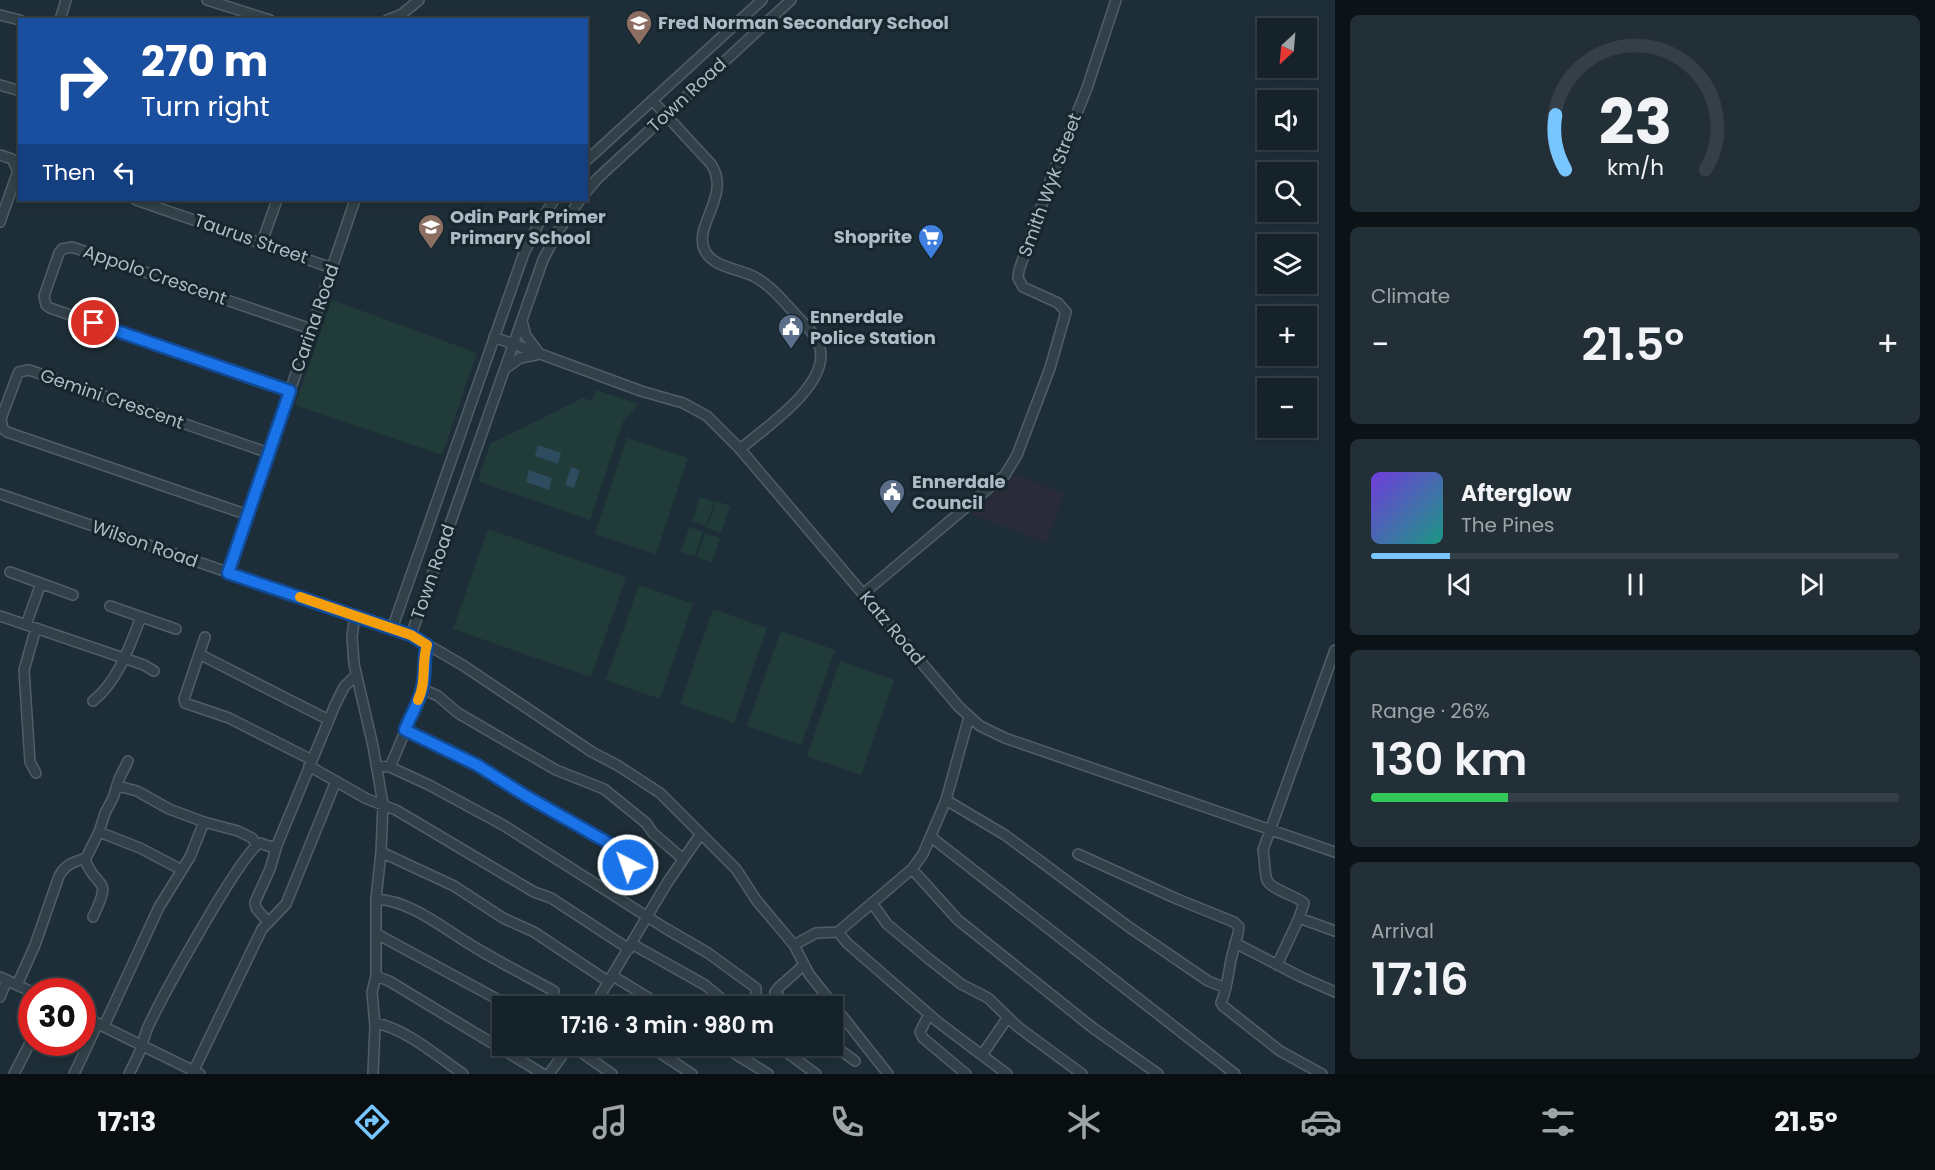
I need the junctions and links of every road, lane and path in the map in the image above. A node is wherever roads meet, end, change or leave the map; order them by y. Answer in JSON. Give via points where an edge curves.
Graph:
{"nodes":[{"id":1,"x":66,"y":0,"type":"edge"},
{"id":2,"x":207,"y":0,"type":"edge"},
{"id":3,"x":419,"y":0,"type":"edge"},
{"id":4,"x":762,"y":0,"type":"edge"},
{"id":5,"x":791,"y":0,"type":"edge"},
{"id":6,"x":1116,"y":0,"type":"edge"},
{"id":7,"x":0,"y":15,"type":"edge"},
{"id":8,"x":61,"y":18,"type":"edge"},
{"id":9,"x":264,"y":18,"type":"edge"},
{"id":10,"x":392,"y":18,"type":"edge"},
{"id":11,"x":18,"y":20,"type":"edge"},
{"id":12,"x":0,"y":85,"type":"edge"},
{"id":13,"x":18,"y":90,"type":"edge"},
{"id":14,"x":652,"y":100,"type":"junction"},
{"id":15,"x":666,"y":115,"type":"junction"},
{"id":16,"x":0,"y":155,"type":"edge"},
{"id":17,"x":588,"y":159,"type":"edge"},
{"id":18,"x":588,"y":190,"type":"edge"},
{"id":19,"x":139,"y":201,"type":"edge"},
{"id":20,"x":277,"y":201,"type":"edge"},
{"id":21,"x":355,"y":201,"type":"edge"},
{"id":22,"x":553,"y":201,"type":"edge"},
{"id":23,"x":579,"y":201,"type":"edge"},
{"id":24,"x":0,"y":222,"type":"edge"},
{"id":25,"x":262,"y":242,"type":"junction"},
{"id":26,"x":332,"y":268,"type":"junction"},
{"id":27,"x":521,"y":319,"type":"junction"},
{"id":28,"x":311,"y":329,"type":"junction"},
{"id":29,"x":494,"y":337,"type":"junction"},
{"id":30,"x":512,"y":344,"type":"junction"},
{"id":31,"x":541,"y":355,"type":"junction"},
{"id":32,"x":503,"y":372,"type":"junction"},
{"id":33,"x":290,"y":391,"type":"junction"},
{"id":34,"x":740,"y":449,"type":"junction"},
{"id":35,"x":269,"y":453,"type":"junction"},
{"id":36,"x":0,"y":494,"type":"edge"},
{"id":37,"x":248,"y":515,"type":"junction"},
{"id":38,"x":10,"y":572,"type":"dead end"},
{"id":39,"x":228,"y":573,"type":"junction"},
{"id":40,"x":41,"y":583,"type":"junction"},
{"id":41,"x":863,"y":594,"type":"junction"},
{"id":42,"x":73,"y":595,"type":"dead end"},
{"id":43,"x":110,"y":606,"type":"dead end"},
{"id":44,"x":0,"y":616,"type":"edge"},
{"id":45,"x":355,"y":616,"type":"junction"},
{"id":46,"x":141,"y":617,"type":"junction"},
{"id":47,"x":26,"y":625,"type":"junction"},
{"id":48,"x":36,"y":628,"type":"junction"},
{"id":49,"x":392,"y":629,"type":"junction"},
{"id":50,"x":176,"y":630,"type":"dead end"},
{"id":51,"x":411,"y":635,"type":"junction"},
{"id":52,"x":205,"y":637,"type":"dead end"},
{"id":53,"x":427,"y":645,"type":"junction"},
{"id":54,"x":1335,"y":650,"type":"edge"},
{"id":55,"x":199,"y":654,"type":"junction"},
{"id":56,"x":125,"y":658,"type":"junction"},
{"id":57,"x":154,"y":671,"type":"dead end"},
{"id":58,"x":356,"y":675,"type":"junction"},
{"id":59,"x":423,"y":688,"type":"junction"},
{"id":60,"x":93,"y":701,"type":"dead end"},
{"id":61,"x":969,"y":717,"type":"junction"},
{"id":62,"x":329,"y":720,"type":"junction"},
{"id":63,"x":405,"y":730,"type":"junction"},
{"id":64,"x":128,"y":761,"type":"dead end"},
{"id":65,"x":310,"y":763,"type":"junction"},
{"id":66,"x":378,"y":766,"type":"junction"},
{"id":67,"x":390,"y":767,"type":"junction"},
{"id":68,"x":36,"y":773,"type":"dead end"},
{"id":69,"x":336,"y":781,"type":"junction"},
{"id":70,"x":118,"y":786,"type":"junction"},
{"id":71,"x":946,"y":800,"type":"junction"},
{"id":72,"x":383,"y":804,"type":"junction"},
{"id":73,"x":204,"y":822,"type":"junction"},
{"id":74,"x":1270,"y":829,"type":"junction"},
{"id":75,"x":99,"y":832,"type":"junction"},
{"id":76,"x":700,"y":835,"type":"junction"},
{"id":77,"x":931,"y":837,"type":"junction"},
{"id":78,"x":257,"y":845,"type":"junction"},
{"id":79,"x":277,"y":845,"type":"junction"},
{"id":80,"x":381,"y":852,"type":"junction"},
{"id":81,"x":1335,"y":852,"type":"edge"},
{"id":82,"x":1078,"y":854,"type":"dead end"},
{"id":83,"x":86,"y":858,"type":"junction"},
{"id":84,"x":683,"y":859,"type":"junction"},
{"id":85,"x":912,"y":869,"type":"junction"},
{"id":86,"x":182,"y":870,"type":"junction"},
{"id":87,"x":613,"y":894,"type":"junction"},
{"id":88,"x":376,"y":899,"type":"junction"},
{"id":89,"x":872,"y":903,"type":"junction"},
{"id":90,"x":93,"y":916,"type":"dead end"},
{"id":91,"x":648,"y":916,"type":"junction"},
{"id":92,"x":1299,"y":918,"type":"junction"},
{"id":93,"x":268,"y":922,"type":"junction"},
{"id":94,"x":1335,"y":931,"type":"edge"},
{"id":95,"x":838,"y":932,"type":"junction"},
{"id":96,"x":377,"y":934,"type":"junction"},
{"id":97,"x":1235,"y":944,"type":"junction"},
{"id":98,"x":794,"y":945,"type":"junction"},
{"id":99,"x":631,"y":946,"type":"junction"},
{"id":100,"x":804,"y":965,"type":"junction"},
{"id":101,"x":1277,"y":965,"type":"junction"},
{"id":102,"x":376,"y":976,"type":"junction"},
{"id":103,"x":4,"y":979,"type":"edge"},
{"id":104,"x":611,"y":979,"type":"junction"},
{"id":105,"x":17,"y":985,"type":"joint"},
{"id":106,"x":1226,"y":988,"type":"junction"},
{"id":107,"x":554,"y":991,"type":"dead end"},
{"id":108,"x":1335,"y":992,"type":"edge"},
{"id":109,"x":492,"y":996,"type":"edge"},
{"id":110,"x":600,"y":996,"type":"edge"},
{"id":111,"x":643,"y":996,"type":"edge"},
{"id":112,"x":718,"y":996,"type":"edge"},
{"id":113,"x":756,"y":996,"type":"edge"},
{"id":114,"x":779,"y":996,"type":"edge"},
{"id":115,"x":0,"y":997,"type":"edge"},
{"id":116,"x":929,"y":1014,"type":"junction"},
{"id":117,"x":1008,"y":1017,"type":"junction"},
{"id":118,"x":96,"y":1023,"type":"edge"},
{"id":119,"x":375,"y":1023,"type":"junction"},
{"id":120,"x":101,"y":1025,"type":"junction"},
{"id":121,"x":142,"y":1044,"type":"junction"},
{"id":122,"x":843,"y":1052,"type":"edge"},
{"id":123,"x":982,"y":1055,"type":"junction"},
{"id":124,"x":23,"y":1056,"type":"edge"},
{"id":125,"x":562,"y":1056,"type":"edge"},
{"id":126,"x":585,"y":1056,"type":"edge"},
{"id":127,"x":664,"y":1056,"type":"edge"},
{"id":128,"x":738,"y":1056,"type":"edge"},
{"id":129,"x":792,"y":1056,"type":"edge"},
{"id":130,"x":855,"y":1061,"type":"dead end"},
{"id":131,"x":195,"y":1073,"type":"edge"},
{"id":132,"x":14,"y":1074,"type":"edge"},
{"id":133,"x":74,"y":1074,"type":"edge"},
{"id":134,"x":129,"y":1074,"type":"edge"},
{"id":135,"x":373,"y":1074,"type":"edge"},
{"id":136,"x":463,"y":1074,"type":"edge"},
{"id":137,"x":543,"y":1074,"type":"edge"},
{"id":138,"x":549,"y":1074,"type":"edge"},
{"id":139,"x":612,"y":1074,"type":"edge"},
{"id":140,"x":692,"y":1074,"type":"edge"},
{"id":141,"x":768,"y":1074,"type":"edge"},
{"id":142,"x":816,"y":1074,"type":"edge"},
{"id":143,"x":888,"y":1074,"type":"edge"},
{"id":144,"x":966,"y":1074,"type":"edge"},
{"id":145,"x":1007,"y":1074,"type":"edge"},
{"id":146,"x":1082,"y":1074,"type":"edge"},
{"id":147,"x":1158,"y":1074,"type":"edge"},
{"id":148,"x":1235,"y":1074,"type":"edge"},
{"id":149,"x":1322,"y":1074,"type":"edge"}],
"edges":[{"from":1,"to":8,"type":"street"},
{"from":2,"to":9,"type":"street"},
{"from":3,"to":10,"type":"street"},
{"from":4,"to":14,"type":"street","name":"Town Road"},
{"from":5,"to":15,"type":"street","name":"Town Road"},
{"from":6,"to":41,"type":"street","name":"Smith Wyk Street","via":[[1019,270],[1023,287],[1058,303],[1066,312],[1050,368],[1017,455],[1005,475]]},
{"from":7,"to":11,"type":"street"},
{"from":12,"to":13,"type":"street"},
{"from":14,"to":15,"type":"street"},
{"from":14,"to":17,"type":"street","name":"Town Road"},
{"from":15,"to":18,"type":"street","name":"Town Road"},
{"from":15,"to":34,"type":"street","via":[[711,164],[717,176],[718,189],[702,241],[706,253],[770,286],[819,345],[820,364],[809,388]]},
{"from":16,"to":24,"type":"street","via":[[12,159],[18,171]]},
{"from":19,"to":25,"type":"street","name":"Taurus Street"},
{"from":20,"to":25,"type":"street"},
{"from":21,"to":26,"type":"street","name":"Carina Road"},
{"from":22,"to":29,"type":"street","name":"Town Road","via":[[524,253]]},
{"from":23,"to":27,"type":"street","name":"Town Road","via":[[543,260]]},
{"from":25,"to":26,"type":"street","name":"Taurus Street"},
{"from":26,"to":28,"type":"street","name":"Carina Road"},
{"from":27,"to":30,"type":"street","name":"Town Road"},
{"from":27,"to":31,"type":"street","via":[[526,336]]},
{"from":28,"to":33,"type":"street","name":"Carina Road"},
{"from":28,"to":33,"type":"street","name":"Appolo Crescent","via":[[66,246],[59,253],[44,296],[50,308]]},
{"from":29,"to":30,"type":"street","name":"Katz Road"},
{"from":29,"to":49,"type":"street","name":"Town Road"},
{"from":30,"to":31,"type":"street","name":"Katz Road"},
{"from":30,"to":32,"type":"street","name":"Town Road"},
{"from":31,"to":32,"type":"street","via":[[520,358]]},
{"from":31,"to":34,"type":"street","name":"Katz Road","via":[[696,409]]},
{"from":32,"to":51,"type":"street","name":"Town Road"},
{"from":33,"to":35,"type":"street","name":"Carina Road"},
{"from":34,"to":41,"type":"street","name":"Katz Road"},
{"from":35,"to":37,"type":"street","name":"Carina Road"},
{"from":35,"to":37,"type":"street","name":"Gemini Crescent","via":[[29,370],[19,372],[5,408],[1,424],[7,432]]},
{"from":36,"to":39,"type":"street","name":"Wilson Road"},
{"from":37,"to":39,"type":"street","name":"Carina Road"},
{"from":38,"to":40,"type":"street"},
{"from":39,"to":45,"type":"street","name":"Wilson Road"},
{"from":40,"to":42,"type":"street"},
{"from":40,"to":47,"type":"street"},
{"from":41,"to":61,"type":"street","name":"Katz Road"},
{"from":43,"to":46,"type":"street"},
{"from":44,"to":47,"type":"street"},
{"from":45,"to":49,"type":"street","name":"Wilson Road"},
{"from":45,"to":58,"type":"street","via":[[352,636]]},
{"from":46,"to":50,"type":"street"},
{"from":46,"to":56,"type":"street"},
{"from":47,"to":48,"type":"street"},
{"from":48,"to":56,"type":"street"},
{"from":48,"to":68,"type":"street","via":[[24,670],[30,762]]},
{"from":49,"to":51,"type":"street","name":"Town Road"},
{"from":51,"to":53,"type":"street"},
{"from":52,"to":55,"type":"street"},
{"from":53,"to":59,"type":"street"},
{"from":53,"to":76,"type":"street","via":[[650,785]]},
{"from":54,"to":74,"type":"street"},
{"from":55,"to":62,"type":"street"},
{"from":55,"to":65,"type":"street","via":[[185,703],[229,718]]},
{"from":56,"to":57,"type":"street"},
{"from":56,"to":60,"type":"street"},
{"from":58,"to":62,"type":"street","via":[[344,687]]},
{"from":58,"to":66,"type":"street"},
{"from":59,"to":63,"type":"street"},
{"from":59,"to":84,"type":"street","via":[[556,770],[604,789]]},
{"from":61,"to":71,"type":"street"},
{"from":61,"to":74,"type":"street","name":"Katz Road","via":[[1005,738]]},
{"from":62,"to":65,"type":"street"},
{"from":63,"to":67,"type":"street"},
{"from":63,"to":87,"type":"street","via":[[477,765],[626,853],[628,865]]},
{"from":64,"to":70,"type":"street"},
{"from":65,"to":69,"type":"street"},
{"from":65,"to":79,"type":"street"},
{"from":66,"to":67,"type":"street"},
{"from":66,"to":72,"type":"street"},
{"from":67,"to":87,"type":"street","via":[[503,825]]},
{"from":69,"to":72,"type":"street"},
{"from":69,"to":93,"type":"street","via":[[286,904]]},
{"from":70,"to":73,"type":"street"},
{"from":70,"to":75,"type":"street"},
{"from":71,"to":77,"type":"street"},
{"from":71,"to":106,"type":"street","via":[[1005,835],[1208,981]]},
{"from":72,"to":80,"type":"street"},
{"from":72,"to":99,"type":"street"},
{"from":73,"to":78,"type":"street","via":[[238,831]]},
{"from":73,"to":86,"type":"street"},
{"from":74,"to":81,"type":"street","name":"Katz Road"},
{"from":74,"to":92,"type":"street","via":[[1263,850],[1267,880],[1304,903]]},
{"from":75,"to":83,"type":"street"},
{"from":75,"to":86,"type":"street"},
{"from":76,"to":84,"type":"street"},
{"from":76,"to":98,"type":"street","via":[[736,868],[757,901]]},
{"from":77,"to":85,"type":"street"},
{"from":77,"to":148,"type":"street"},
{"from":78,"to":79,"type":"street"},
{"from":78,"to":121,"type":"street","via":[[243,860],[208,919],[147,1028]]},
{"from":79,"to":93,"type":"street","via":[[255,902]]},
{"from":80,"to":88,"type":"street"},
{"from":80,"to":104,"type":"street","via":[[454,886]]},
{"from":82,"to":97,"type":"street","via":[[1234,922],[1239,927]]},
{"from":83,"to":90,"type":"street","via":[[104,892]]},
{"from":83,"to":105,"type":"street","via":[[64,867],[59,876]]},
{"from":84,"to":91,"type":"street"},
{"from":85,"to":89,"type":"street"},
{"from":85,"to":147,"type":"street","via":[[958,920],[1093,1028]]},
{"from":86,"to":120,"type":"street"},
{"from":87,"to":91,"type":"street"},
{"from":88,"to":96,"type":"street"},
{"from":88,"to":107,"type":"street","via":[[406,905]]},
{"from":89,"to":95,"type":"street"},
{"from":89,"to":117,"type":"street","via":[[887,924]]},
{"from":91,"to":99,"type":"street"},
{"from":91,"to":113,"type":"street","via":[[756,988]]},
{"from":92,"to":94,"type":"street"},
{"from":92,"to":101,"type":"street"},
{"from":93,"to":131,"type":"street"},
{"from":95,"to":98,"type":"street","via":[[816,933]]},
{"from":95,"to":116,"type":"street"},
{"from":96,"to":102,"type":"street"},
{"from":96,"to":109,"type":"street"},
{"from":97,"to":101,"type":"street"},
{"from":97,"to":106,"type":"street"},
{"from":98,"to":100,"type":"street"},
{"from":99,"to":104,"type":"street"},
{"from":99,"to":112,"type":"street","via":[[705,985]]},
{"from":100,"to":114,"type":"street","via":[[778,988],[775,992]]},
{"from":100,"to":143,"type":"street"},
{"from":101,"to":108,"type":"street"},
{"from":102,"to":119,"type":"street","via":[[372,992]]},
{"from":102,"to":137,"type":"street"},
{"from":103,"to":105,"type":"street"},
{"from":103,"to":115,"type":"street"},
{"from":104,"to":110,"type":"street"},
{"from":104,"to":111,"type":"street"},
{"from":106,"to":149,"type":"street","via":[[1223,1006],[1280,1051]]},
{"from":116,"to":123,"type":"street"},
{"from":116,"to":144,"type":"street","via":[[920,1032],[923,1038]]},
{"from":117,"to":123,"type":"street"},
{"from":117,"to":146,"type":"street"},
{"from":118,"to":120,"type":"street"},
{"from":119,"to":135,"type":"street"},
{"from":119,"to":136,"type":"street","via":[[389,1026]]},
{"from":120,"to":121,"type":"street"},
{"from":120,"to":133,"type":"street"},
{"from":121,"to":131,"type":"street"},
{"from":121,"to":134,"type":"street"},
{"from":122,"to":130,"type":"street"},
{"from":123,"to":145,"type":"street"},
{"from":124,"to":132,"type":"street"},
{"from":125,"to":138,"type":"street"},
{"from":126,"to":139,"type":"street"},
{"from":127,"to":140,"type":"street"},
{"from":128,"to":141,"type":"street"},
{"from":129,"to":142,"type":"street"}]}
